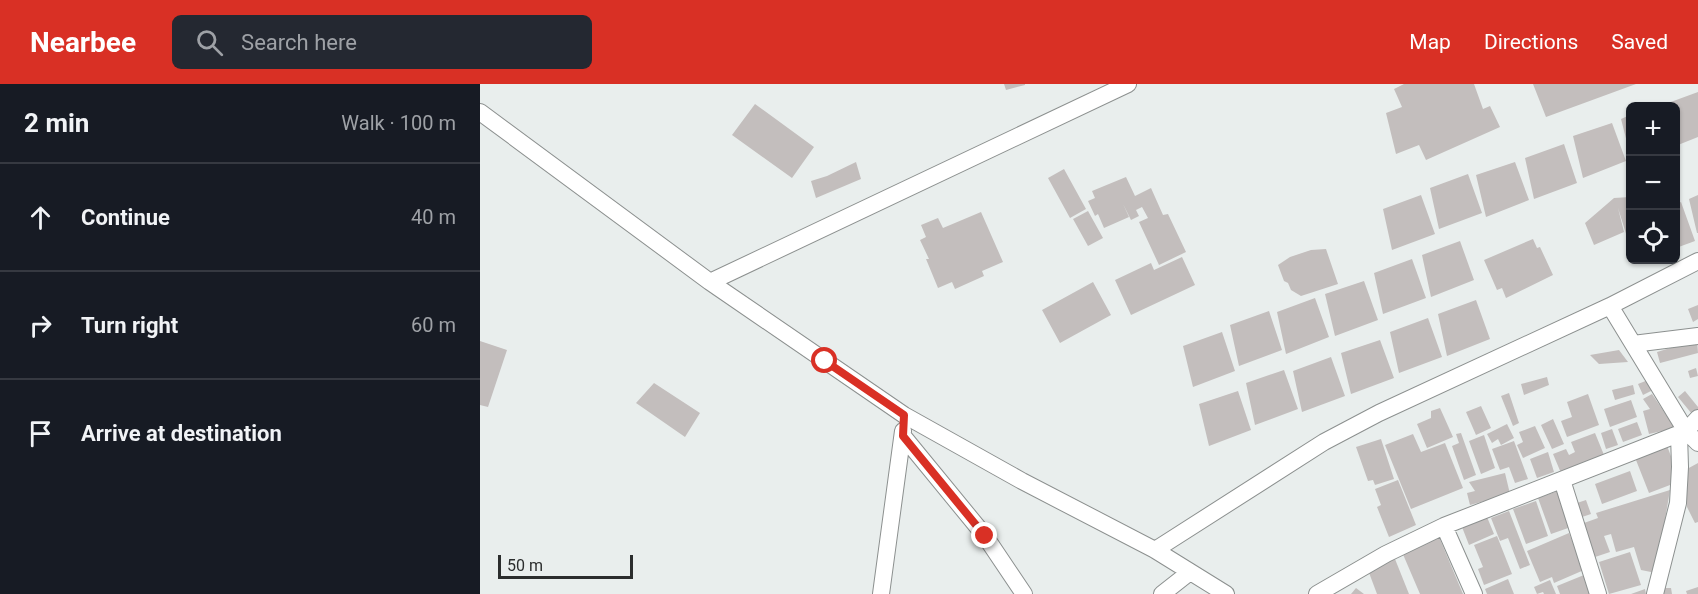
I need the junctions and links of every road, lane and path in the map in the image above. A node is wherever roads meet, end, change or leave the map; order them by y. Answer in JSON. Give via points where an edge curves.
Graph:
{"nodes":[{"id":1,"x":1128,"y":84,"type":"edge"},
{"id":2,"x":480,"y":112,"type":"edge"},
{"id":3,"x":1698,"y":261,"type":"edge"},
{"id":4,"x":710,"y":282,"type":"junction"},
{"id":5,"x":1610,"y":306,"type":"junction"},
{"id":6,"x":1698,"y":336,"type":"edge"},
{"id":7,"x":1633,"y":344,"type":"junction"},
{"id":8,"x":904,"y":415,"type":"junction"},
{"id":9,"x":1698,"y":418,"type":"edge"},
{"id":10,"x":1682,"y":432,"type":"junction"},
{"id":11,"x":903,"y":436,"type":"junction"},
{"id":12,"x":1698,"y":443,"type":"edge"},
{"id":13,"x":1562,"y":480,"type":"junction"},
{"id":14,"x":1444,"y":526,"type":"junction"},
{"id":15,"x":1155,"y":550,"type":"junction"},
{"id":16,"x":1190,"y":572,"type":"junction"},
{"id":17,"x":881,"y":594,"type":"edge"},
{"id":18,"x":1024,"y":594,"type":"edge"},
{"id":19,"x":1162,"y":594,"type":"edge"},
{"id":20,"x":1226,"y":594,"type":"edge"},
{"id":21,"x":1317,"y":594,"type":"edge"},
{"id":22,"x":1474,"y":594,"type":"edge"},
{"id":23,"x":1598,"y":594,"type":"edge"},
{"id":24,"x":1655,"y":594,"type":"edge"}],
"edges":[{"from":1,"to":4,"type":"street"},
{"from":2,"to":4,"type":"street"},
{"from":3,"to":5,"type":"street"},
{"from":4,"to":8,"type":"street"},
{"from":5,"to":7,"type":"street"},
{"from":5,"to":15,"type":"street","via":[[1324,442]]},
{"from":6,"to":7,"type":"street"},
{"from":7,"to":10,"type":"street"},
{"from":8,"to":11,"type":"street"},
{"from":8,"to":15,"type":"street"},
{"from":9,"to":10,"type":"street"},
{"from":10,"to":12,"type":"street"},
{"from":10,"to":13,"type":"street"},
{"from":10,"to":24,"type":"street","via":[[1678,503]]},
{"from":11,"to":17,"type":"street"},
{"from":11,"to":18,"type":"street","via":[[985,536]]},
{"from":13,"to":14,"type":"street"},
{"from":13,"to":23,"type":"street"},
{"from":14,"to":21,"type":"street"},
{"from":14,"to":22,"type":"street"},
{"from":15,"to":16,"type":"street"},
{"from":16,"to":19,"type":"street"},
{"from":16,"to":20,"type":"street"}]}
